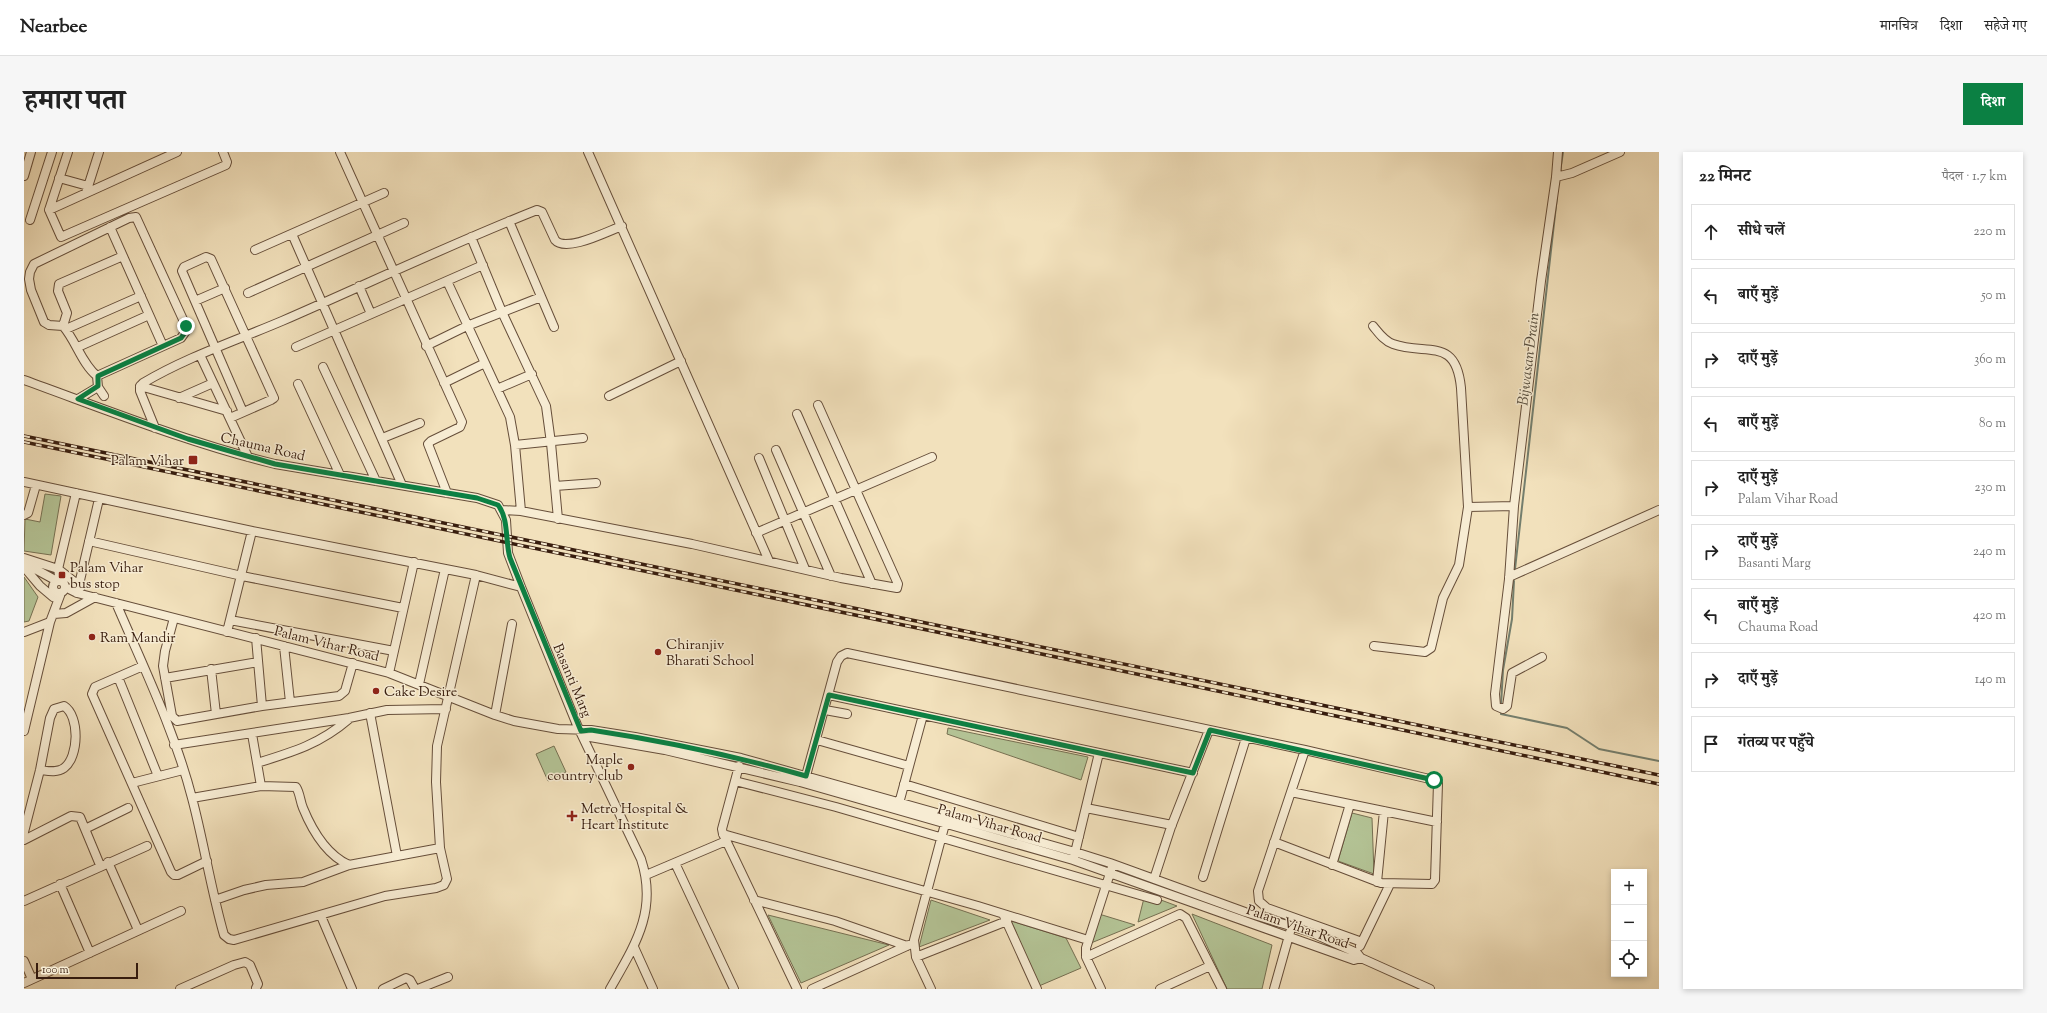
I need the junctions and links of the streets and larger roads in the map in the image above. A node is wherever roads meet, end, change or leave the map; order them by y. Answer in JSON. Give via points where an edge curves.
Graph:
{"nodes":[{"id":1,"x":31,"y":152,"type":"edge"},
{"id":2,"x":52,"y":152,"type":"edge"},
{"id":3,"x":68,"y":152,"type":"edge"},
{"id":4,"x":99,"y":152,"type":"edge"},
{"id":5,"x":177,"y":152,"type":"edge"},
{"id":6,"x":223,"y":152,"type":"edge"},
{"id":7,"x":340,"y":152,"type":"edge"},
{"id":8,"x":588,"y":152,"type":"edge"},
{"id":9,"x":1558,"y":152,"type":"edge"},
{"id":10,"x":1620,"y":152,"type":"edge"},
{"id":11,"x":24,"y":176,"type":"edge"},
{"id":12,"x":1558,"y":177,"type":"junction"},
{"id":13,"x":59,"y":178,"type":"junction"},
{"id":14,"x":87,"y":190,"type":"junction"},
{"id":15,"x":384,"y":193,"type":"dead end"},
{"id":16,"x":362,"y":203,"type":"junction"},
{"id":17,"x":48,"y":210,"type":"junction"},
{"id":18,"x":30,"y":220,"type":"dead end"},
{"id":19,"x":509,"y":221,"type":"junction"},
{"id":20,"x":404,"y":223,"type":"dead end"},
{"id":21,"x":622,"y":226,"type":"junction"},
{"id":22,"x":110,"y":227,"type":"junction"},
{"id":23,"x":292,"y":234,"type":"junction"},
{"id":24,"x":376,"y":236,"type":"junction"},
{"id":25,"x":471,"y":237,"type":"junction"},
{"id":26,"x":255,"y":250,"type":"dead end"},
{"id":27,"x":123,"y":256,"type":"junction"},
{"id":28,"x":483,"y":265,"type":"junction"},
{"id":29,"x":307,"y":268,"type":"junction"},
{"id":30,"x":392,"y":271,"type":"junction"},
{"id":31,"x":447,"y":281,"type":"junction"},
{"id":32,"x":359,"y":286,"type":"junction"},
{"id":33,"x":225,"y":288,"type":"junction"},
{"id":34,"x":248,"y":293,"type":"dead end"},
{"id":35,"x":141,"y":296,"type":"junction"},
{"id":36,"x":541,"y":297,"type":"junction"},
{"id":37,"x":405,"y":299,"type":"junction"},
{"id":38,"x":194,"y":301,"type":"junction"},
{"id":39,"x":321,"y":304,"type":"junction"},
{"id":40,"x":502,"y":312,"type":"junction"},
{"id":41,"x":371,"y":314,"type":"junction"},
{"id":42,"x":149,"y":315,"type":"junction"},
{"id":43,"x":467,"y":326,"type":"junction"},
{"id":44,"x":1373,"y":326,"type":"dead end"},
{"id":45,"x":554,"y":327,"type":"dead end"},
{"id":46,"x":65,"y":328,"type":"junction"},
{"id":47,"x":333,"y":331,"type":"junction"},
{"id":48,"x":246,"y":336,"type":"junction"},
{"id":49,"x":163,"y":346,"type":"junction"},
{"id":50,"x":426,"y":346,"type":"junction"},
{"id":51,"x":78,"y":347,"type":"junction"},
{"id":52,"x":296,"y":347,"type":"dead end"},
{"id":53,"x":214,"y":348,"type":"junction"},
{"id":54,"x":200,"y":355,"type":"junction"},
{"id":55,"x":682,"y":361,"type":"junction"},
{"id":56,"x":485,"y":363,"type":"junction"},
{"id":57,"x":323,"y":367,"type":"dead end"},
{"id":58,"x":532,"y":374,"type":"junction"},
{"id":59,"x":98,"y":376,"type":"junction"},
{"id":60,"x":24,"y":380,"type":"edge"},
{"id":61,"x":444,"y":382,"type":"junction"},
{"id":62,"x":213,"y":383,"type":"junction"},
{"id":63,"x":298,"y":384,"type":"dead end"},
{"id":64,"x":98,"y":386,"type":"junction"},
{"id":65,"x":140,"y":386,"type":"junction"},
{"id":66,"x":497,"y":389,"type":"junction"},
{"id":67,"x":104,"y":396,"type":"dead end"},
{"id":68,"x":608,"y":396,"type":"dead end"},
{"id":69,"x":179,"y":398,"type":"junction"},
{"id":70,"x":78,"y":399,"type":"junction"},
{"id":71,"x":818,"y":405,"type":"dead end"},
{"id":72,"x":243,"y":412,"type":"junction"},
{"id":73,"x":229,"y":414,"type":"junction"},
{"id":74,"x":797,"y":414,"type":"dead end"},
{"id":75,"x":420,"y":423,"type":"dead end"},
{"id":76,"x":155,"y":428,"type":"junction"},
{"id":77,"x":383,"y":434,"type":"junction"},
{"id":78,"x":583,"y":438,"type":"dead end"},
{"id":79,"x":551,"y":443,"type":"junction"},
{"id":80,"x":515,"y":445,"type":"junction"},
{"id":81,"x":389,"y":446,"type":"dead end"},
{"id":82,"x":776,"y":450,"type":"dead end"},
{"id":83,"x":248,"y":457,"type":"junction"},
{"id":84,"x":932,"y":457,"type":"dead end"},
{"id":85,"x":759,"y":458,"type":"dead end"},
{"id":86,"x":340,"y":475,"type":"junction"},
{"id":87,"x":376,"y":480,"type":"junction"},
{"id":88,"x":24,"y":482,"type":"edge"},
{"id":89,"x":596,"y":483,"type":"dead end"},
{"id":90,"x":36,"y":485,"type":"junction"},
{"id":91,"x":402,"y":485,"type":"junction"},
{"id":92,"x":555,"y":486,"type":"junction"},
{"id":93,"x":857,"y":490,"type":"junction"},
{"id":94,"x":447,"y":493,"type":"junction"},
{"id":95,"x":76,"y":494,"type":"junction"},
{"id":96,"x":99,"y":499,"type":"junction"},
{"id":97,"x":835,"y":499,"type":"junction"},
{"id":98,"x":1514,"y":506,"type":"junction"},
{"id":99,"x":1468,"y":507,"type":"junction"},
{"id":100,"x":502,"y":510,"type":"junction"},
{"id":101,"x":1659,"y":510,"type":"edge"},
{"id":102,"x":521,"y":511,"type":"junction"},
{"id":103,"x":805,"y":512,"type":"junction"},
{"id":104,"x":24,"y":515,"type":"edge"},
{"id":105,"x":558,"y":519,"type":"junction"},
{"id":106,"x":786,"y":520,"type":"junction"},
{"id":107,"x":252,"y":531,"type":"junction"},
{"id":108,"x":756,"y":533,"type":"junction"},
{"id":109,"x":89,"y":541,"type":"junction"},
{"id":110,"x":24,"y":558,"type":"edge"},
{"id":111,"x":768,"y":561,"type":"junction"},
{"id":112,"x":414,"y":562,"type":"junction"},
{"id":113,"x":24,"y":563,"type":"edge"},
{"id":114,"x":24,"y":567,"type":"edge"},
{"id":115,"x":58,"y":569,"type":"junction"},
{"id":116,"x":445,"y":569,"type":"junction"},
{"id":117,"x":805,"y":569,"type":"junction"},
{"id":118,"x":476,"y":575,"type":"junction"},
{"id":119,"x":242,"y":576,"type":"junction"},
{"id":120,"x":831,"y":576,"type":"junction"},
{"id":121,"x":1509,"y":577,"type":"junction"},
{"id":122,"x":872,"y":584,"type":"junction"},
{"id":123,"x":521,"y":587,"type":"junction"},
{"id":124,"x":59,"y":588,"type":"junction"},
{"id":125,"x":78,"y":589,"type":"junction"},
{"id":126,"x":92,"y":597,"type":"junction"},
{"id":127,"x":116,"y":603,"type":"junction"},
{"id":128,"x":403,"y":608,"type":"junction"},
{"id":129,"x":52,"y":618,"type":"junction"},
{"id":130,"x":174,"y":618,"type":"junction"},
{"id":131,"x":230,"y":620,"type":"junction"},
{"id":132,"x":512,"y":624,"type":"dead end"},
{"id":133,"x":24,"y":632,"type":"edge"},
{"id":134,"x":227,"y":632,"type":"junction"},
{"id":135,"x":256,"y":638,"type":"junction"},
{"id":136,"x":284,"y":646,"type":"junction"},
{"id":137,"x":1374,"y":646,"type":"dead end"},
{"id":138,"x":394,"y":651,"type":"junction"},
{"id":139,"x":1542,"y":657,"type":"dead end"},
{"id":140,"x":258,"y":662,"type":"junction"},
{"id":141,"x":353,"y":663,"type":"junction"},
{"id":142,"x":143,"y":666,"type":"junction"},
{"id":143,"x":211,"y":669,"type":"junction"},
{"id":144,"x":389,"y":673,"type":"junction"},
{"id":145,"x":118,"y":677,"type":"junction"},
{"id":146,"x":165,"y":678,"type":"junction"},
{"id":147,"x":419,"y":684,"type":"junction"},
{"id":148,"x":829,"y":695,"type":"junction"},
{"id":149,"x":449,"y":697,"type":"junction"},
{"id":150,"x":290,"y":702,"type":"junction"},
{"id":151,"x":262,"y":706,"type":"junction"},
{"id":152,"x":446,"y":709,"type":"junction"},
{"id":153,"x":825,"y":710,"type":"junction"},
{"id":154,"x":370,"y":713,"type":"junction"},
{"id":155,"x":216,"y":714,"type":"junction"},
{"id":156,"x":847,"y":714,"type":"dead end"},
{"id":157,"x":495,"y":715,"type":"junction"},
{"id":158,"x":923,"y":715,"type":"junction"},
{"id":159,"x":349,"y":718,"type":"junction"},
{"id":160,"x":1210,"y":730,"type":"junction"},
{"id":161,"x":24,"y":731,"type":"edge"},
{"id":162,"x":581,"y":731,"type":"junction"},
{"id":163,"x":252,"y":734,"type":"junction"},
{"id":164,"x":1246,"y":738,"type":"junction"},
{"id":165,"x":817,"y":740,"type":"junction"},
{"id":166,"x":174,"y":745,"type":"junction"},
{"id":167,"x":1305,"y":750,"type":"junction"},
{"id":168,"x":1098,"y":753,"type":"junction"},
{"id":169,"x":257,"y":763,"type":"junction"},
{"id":170,"x":739,"y":766,"type":"junction"},
{"id":171,"x":909,"y":766,"type":"junction"},
{"id":172,"x":40,"y":770,"type":"junction"},
{"id":173,"x":183,"y":770,"type":"junction"},
{"id":174,"x":1193,"y":773,"type":"junction"},
{"id":175,"x":158,"y":776,"type":"junction"},
{"id":176,"x":805,"y":779,"type":"junction"},
{"id":177,"x":735,"y":780,"type":"junction"},
{"id":178,"x":132,"y":783,"type":"junction"},
{"id":179,"x":904,"y":784,"type":"junction"},
{"id":180,"x":261,"y":786,"type":"junction"},
{"id":181,"x":1291,"y":792,"type":"junction"},
{"id":182,"x":192,"y":798,"type":"junction"},
{"id":183,"x":1350,"y":804,"type":"junction"},
{"id":184,"x":898,"y":807,"type":"junction"},
{"id":185,"x":128,"y":808,"type":"dead end"},
{"id":186,"x":1086,"y":808,"type":"junction"},
{"id":187,"x":1384,"y":811,"type":"junction"},
{"id":188,"x":1437,"y":822,"type":"junction"},
{"id":189,"x":944,"y":824,"type":"junction"},
{"id":190,"x":1172,"y":825,"type":"junction"},
{"id":191,"x":85,"y":829,"type":"junction"},
{"id":192,"x":24,"y":832,"type":"edge"},
{"id":193,"x":1079,"y":837,"type":"junction"},
{"id":194,"x":724,"y":838,"type":"junction"},
{"id":195,"x":941,"y":838,"type":"junction"},
{"id":196,"x":24,"y":840,"type":"edge"},
{"id":197,"x":1274,"y":842,"type":"junction"},
{"id":198,"x":147,"y":846,"type":"dead end"},
{"id":199,"x":440,"y":848,"type":"junction"},
{"id":200,"x":397,"y":856,"type":"junction"},
{"id":201,"x":1074,"y":856,"type":"junction"},
{"id":202,"x":206,"y":861,"type":"junction"},
{"id":203,"x":108,"y":862,"type":"junction"},
{"id":204,"x":675,"y":863,"type":"junction"},
{"id":205,"x":1113,"y":864,"type":"junction"},
{"id":206,"x":1332,"y":864,"type":"junction"},
{"id":207,"x":100,"y":865,"type":"junction"},
{"id":208,"x":349,"y":865,"type":"junction"},
{"id":209,"x":1110,"y":872,"type":"junction"},
{"id":210,"x":646,"y":875,"type":"junction"},
{"id":211,"x":1203,"y":877,"type":"dead end"},
{"id":212,"x":1154,"y":879,"type":"junction"},
{"id":213,"x":1377,"y":882,"type":"junction"},
{"id":214,"x":60,"y":884,"type":"junction"},
{"id":215,"x":1105,"y":884,"type":"junction"},
{"id":216,"x":1390,"y":884,"type":"junction"},
{"id":217,"x":926,"y":891,"type":"junction"},
{"id":218,"x":215,"y":900,"type":"junction"},
{"id":219,"x":754,"y":900,"type":"junction"},
{"id":220,"x":1157,"y":900,"type":"dead end"},
{"id":221,"x":24,"y":901,"type":"edge"},
{"id":222,"x":181,"y":911,"type":"dead end"},
{"id":223,"x":321,"y":916,"type":"junction"},
{"id":224,"x":1005,"y":917,"type":"junction"},
{"id":225,"x":1292,"y":926,"type":"junction"},
{"id":226,"x":138,"y":930,"type":"junction"},
{"id":227,"x":1288,"y":937,"type":"junction"},
{"id":228,"x":1088,"y":940,"type":"junction"},
{"id":229,"x":1362,"y":942,"type":"junction"},
{"id":230,"x":910,"y":945,"type":"junction"},
{"id":231,"x":634,"y":947,"type":"junction"},
{"id":232,"x":90,"y":952,"type":"junction"},
{"id":233,"x":916,"y":957,"type":"junction"},
{"id":234,"x":1086,"y":957,"type":"junction"},
{"id":235,"x":1357,"y":957,"type":"junction"},
{"id":236,"x":24,"y":961,"type":"edge"},
{"id":237,"x":1210,"y":966,"type":"junction"},
{"id":238,"x":448,"y":977,"type":"dead end"},
{"id":239,"x":28,"y":981,"type":"edge"},
{"id":240,"x":256,"y":988,"type":"dead end"},
{"id":241,"x":180,"y":989,"type":"edge"},
{"id":242,"x":352,"y":989,"type":"edge"},
{"id":243,"x":383,"y":989,"type":"edge"},
{"id":244,"x":415,"y":989,"type":"edge"},
{"id":245,"x":418,"y":989,"type":"edge"},
{"id":246,"x":610,"y":989,"type":"edge"},
{"id":247,"x":653,"y":989,"type":"edge"},
{"id":248,"x":734,"y":989,"type":"edge"},
{"id":249,"x":797,"y":989,"type":"edge"},
{"id":250,"x":812,"y":989,"type":"edge"},
{"id":251,"x":930,"y":989,"type":"edge"},
{"id":252,"x":1037,"y":989,"type":"edge"},
{"id":253,"x":1101,"y":989,"type":"edge"},
{"id":254,"x":1162,"y":989,"type":"edge"},
{"id":255,"x":1222,"y":989,"type":"edge"},
{"id":256,"x":1274,"y":989,"type":"edge"},
{"id":257,"x":1430,"y":989,"type":"edge"}],
"edges":[{"from":1,"to":11,"type":"street"},
{"from":2,"to":18,"type":"street"},
{"from":3,"to":13,"type":"street"},
{"from":4,"to":14,"type":"street"},
{"from":5,"to":14,"type":"street"},
{"from":6,"to":17,"type":"street","via":[[226,165],[62,237]]},
{"from":7,"to":16,"type":"street"},
{"from":8,"to":21,"type":"street"},
{"from":9,"to":12,"type":"street"},
{"from":10,"to":12,"type":"street"},
{"from":12,"to":98,"type":"street","via":[[1541,281]]},
{"from":13,"to":14,"type":"street"},
{"from":13,"to":17,"type":"street"},
{"from":14,"to":17,"type":"street"},
{"from":15,"to":16,"type":"street"},
{"from":16,"to":23,"type":"street"},
{"from":16,"to":24,"type":"street"},
{"from":19,"to":21,"type":"street","via":[[540,210],[555,240],[563,245],[577,243]]},
{"from":19,"to":25,"type":"street"},
{"from":19,"to":36,"type":"street"},
{"from":20,"to":24,"type":"street"},
{"from":21,"to":55,"type":"street"},
{"from":22,"to":27,"type":"street"},
{"from":22,"to":46,"type":"street","via":[[34,264],[31,268],[31,290],[44,322],[47,325]]},
{"from":22,"to":49,"type":"street","via":[[132,217],[138,219],[183,319],[186,331],[184,336]]},
{"from":23,"to":26,"type":"street"},
{"from":23,"to":29,"type":"street"},
{"from":24,"to":29,"type":"street"},
{"from":24,"to":30,"type":"street"},
{"from":25,"to":28,"type":"street"},
{"from":25,"to":30,"type":"street"},
{"from":27,"to":35,"type":"street"},
{"from":27,"to":46,"type":"street","via":[[58,284],[58,291],[67,313]]},
{"from":28,"to":31,"type":"street"},
{"from":28,"to":40,"type":"street"},
{"from":29,"to":34,"type":"street"},
{"from":29,"to":39,"type":"street"},
{"from":30,"to":32,"type":"street"},
{"from":30,"to":37,"type":"street"},
{"from":31,"to":37,"type":"street"},
{"from":31,"to":43,"type":"street"},
{"from":32,"to":39,"type":"street"},
{"from":32,"to":41,"type":"street"},
{"from":33,"to":38,"type":"street"},
{"from":33,"to":38,"type":"street","via":[[211,259],[206,257],[182,269]]},
{"from":33,"to":48,"type":"street"},
{"from":35,"to":42,"type":"street"},
{"from":35,"to":46,"type":"street"},
{"from":36,"to":40,"type":"street"},
{"from":36,"to":45,"type":"street"},
{"from":37,"to":41,"type":"street"},
{"from":37,"to":50,"type":"street"},
{"from":38,"to":53,"type":"street"},
{"from":39,"to":47,"type":"street"},
{"from":39,"to":48,"type":"street"},
{"from":40,"to":43,"type":"street"},
{"from":40,"to":58,"type":"street"},
{"from":41,"to":47,"type":"street"},
{"from":42,"to":49,"type":"street"},
{"from":42,"to":51,"type":"street"},
{"from":43,"to":50,"type":"street"},
{"from":43,"to":56,"type":"street"},
{"from":44,"to":99,"type":"street","via":[[1392,344],[1438,350],[1455,362],[1461,388]]},
{"from":46,"to":51,"type":"street"},
{"from":47,"to":52,"type":"street"},
{"from":47,"to":77,"type":"street"},
{"from":48,"to":53,"type":"street"},
{"from":48,"to":72,"type":"street","via":[[274,398]]},
{"from":49,"to":59,"type":"street"},
{"from":50,"to":61,"type":"street"},
{"from":51,"to":59,"type":"street","via":[[90,370]]},
{"from":53,"to":54,"type":"street"},
{"from":53,"to":72,"type":"street"},
{"from":54,"to":62,"type":"street"},
{"from":54,"to":65,"type":"street"},
{"from":55,"to":68,"type":"street"},
{"from":55,"to":108,"type":"street"},
{"from":56,"to":61,"type":"street"},
{"from":56,"to":66,"type":"street"},
{"from":57,"to":87,"type":"street"},
{"from":58,"to":66,"type":"street"},
{"from":58,"to":79,"type":"street","via":[[548,415]]},
{"from":59,"to":64,"type":"street"},
{"from":60,"to":70,"type":"street","name":"Chauma Road"},
{"from":61,"to":94,"type":"street","via":[[462,425],[431,441],[428,447]]},
{"from":62,"to":69,"type":"street"},
{"from":62,"to":73,"type":"street"},
{"from":63,"to":86,"type":"street"},
{"from":64,"to":67,"type":"street"},
{"from":64,"to":70,"type":"street"},
{"from":65,"to":69,"type":"street"},
{"from":65,"to":76,"type":"street"},
{"from":66,"to":80,"type":"street","via":[[510,417]]},
{"from":69,"to":73,"type":"street"},
{"from":70,"to":76,"type":"street","name":"Chauma Road"},
{"from":71,"to":93,"type":"street"},
{"from":72,"to":73,"type":"street"},
{"from":73,"to":83,"type":"street"},
{"from":74,"to":97,"type":"street"},
{"from":75,"to":77,"type":"street"},
{"from":76,"to":83,"type":"street","name":"Chauma Road"},
{"from":77,"to":81,"type":"street"},
{"from":77,"to":91,"type":"street"},
{"from":78,"to":79,"type":"street"},
{"from":79,"to":80,"type":"street"},
{"from":79,"to":92,"type":"street"},
{"from":80,"to":102,"type":"street"},
{"from":82,"to":103,"type":"street"},
{"from":83,"to":86,"type":"street","name":"Chauma Road"},
{"from":84,"to":93,"type":"street"},
{"from":85,"to":106,"type":"street"},
{"from":86,"to":87,"type":"street","name":"Chauma Road"},
{"from":87,"to":91,"type":"street","name":"Chauma Road"},
{"from":88,"to":90,"type":"street"},
{"from":89,"to":92,"type":"street"},
{"from":90,"to":95,"type":"street"},
{"from":90,"to":104,"type":"street","via":[[28,513]]},
{"from":91,"to":94,"type":"street","name":"Chauma Road"},
{"from":92,"to":105,"type":"street"},
{"from":93,"to":97,"type":"street"},
{"from":93,"to":122,"type":"street","via":[[898,586],[896,588]]},
{"from":94,"to":100,"type":"street","name":"Chauma Road","via":[[487,501],[498,505]]},
{"from":95,"to":96,"type":"street"},
{"from":95,"to":115,"type":"street"},
{"from":96,"to":107,"type":"street"},
{"from":96,"to":109,"type":"street"},
{"from":97,"to":103,"type":"street"},
{"from":97,"to":122,"type":"street"},
{"from":98,"to":99,"type":"street"},
{"from":98,"to":121,"type":"street"},
{"from":99,"to":137,"type":"street","via":[[1459,565],[1443,598],[1431,648],[1426,652]]},
{"from":100,"to":102,"type":"street"},
{"from":100,"to":123,"type":"street","name":"Basanti Marg","via":[[506,520],[506,542]]},
{"from":101,"to":121,"type":"street"},
{"from":102,"to":105,"type":"street"},
{"from":103,"to":106,"type":"street"},
{"from":103,"to":120,"type":"street"},
{"from":105,"to":111,"type":"street"},
{"from":106,"to":108,"type":"street"},
{"from":106,"to":117,"type":"street"},
{"from":107,"to":112,"type":"street"},
{"from":107,"to":119,"type":"street"},
{"from":108,"to":111,"type":"street"},
{"from":109,"to":119,"type":"street"},
{"from":109,"to":125,"type":"street"},
{"from":110,"to":115,"type":"street"},
{"from":111,"to":117,"type":"street"},
{"from":112,"to":116,"type":"street"},
{"from":112,"to":128,"type":"street"},
{"from":113,"to":124,"type":"street"},
{"from":114,"to":124,"type":"street","via":[[40,586]]},
{"from":115,"to":124,"type":"street"},
{"from":115,"to":125,"type":"street"},
{"from":116,"to":118,"type":"street"},
{"from":116,"to":147,"type":"street"},
{"from":117,"to":120,"type":"street"},
{"from":118,"to":123,"type":"street"},
{"from":118,"to":149,"type":"street"},
{"from":119,"to":128,"type":"street"},
{"from":119,"to":131,"type":"street"},
{"from":120,"to":122,"type":"street"},
{"from":121,"to":139,"type":"street","via":[[1494,704],[1501,708],[1507,704],[1512,673]]},
{"from":123,"to":162,"type":"street","name":"Basanti Marg"},
{"from":124,"to":125,"type":"street"},
{"from":124,"to":129,"type":"street","via":[[51,612]]},
{"from":125,"to":126,"type":"street"},
{"from":126,"to":127,"type":"street","name":"Palam Vihar Road"},
{"from":126,"to":129,"type":"street","via":[[66,613]]},
{"from":127,"to":130,"type":"street","name":"Palam Vihar Road"},
{"from":127,"to":142,"type":"street"},
{"from":128,"to":138,"type":"street"},
{"from":129,"to":133,"type":"street"},
{"from":129,"to":161,"type":"street"},
{"from":130,"to":134,"type":"street","name":"Palam Vihar Road"},
{"from":130,"to":146,"type":"street","via":[[164,658]]},
{"from":131,"to":134,"type":"street"},
{"from":131,"to":138,"type":"street"},
{"from":132,"to":157,"type":"street"},
{"from":134,"to":135,"type":"street","name":"Palam Vihar Road"},
{"from":135,"to":136,"type":"street","name":"Palam Vihar Road"},
{"from":135,"to":140,"type":"street"},
{"from":136,"to":141,"type":"street","name":"Palam Vihar Road"},
{"from":136,"to":150,"type":"street"},
{"from":138,"to":144,"type":"street"},
{"from":140,"to":143,"type":"street"},
{"from":140,"to":151,"type":"street"},
{"from":141,"to":144,"type":"street","name":"Palam Vihar Road"},
{"from":141,"to":150,"type":"street","via":[[342,694]]},
{"from":142,"to":145,"type":"street"},
{"from":142,"to":166,"type":"street"},
{"from":143,"to":146,"type":"street"},
{"from":143,"to":155,"type":"street"},
{"from":144,"to":147,"type":"street","name":"Palam Vihar Road"},
{"from":145,"to":175,"type":"street"},
{"from":145,"to":178,"type":"street","via":[[96,687],[92,694]]},
{"from":146,"to":155,"type":"street","via":[[174,721]]},
{"from":147,"to":149,"type":"street","name":"Palam Vihar Road"},
{"from":148,"to":153,"type":"street"},
{"from":148,"to":158,"type":"street"},
{"from":148,"to":160,"type":"street","via":[[838,659],[843,654],[850,654]]},
{"from":149,"to":152,"type":"street"},
{"from":149,"to":157,"type":"street","name":"Palam Vihar Road"},
{"from":150,"to":151,"type":"street"},
{"from":151,"to":155,"type":"street"},
{"from":152,"to":154,"type":"street","via":[[398,709]]},
{"from":152,"to":199,"type":"street","via":[[436,762]]},
{"from":153,"to":156,"type":"street"},
{"from":153,"to":165,"type":"street"},
{"from":154,"to":159,"type":"street"},
{"from":154,"to":200,"type":"street"},
{"from":157,"to":162,"type":"street","name":"Palam Vihar Road","via":[[543,726]]},
{"from":158,"to":168,"type":"street"},
{"from":158,"to":171,"type":"street"},
{"from":159,"to":163,"type":"street"},
{"from":159,"to":169,"type":"street","via":[[314,743]]},
{"from":160,"to":164,"type":"street"},
{"from":160,"to":174,"type":"street"},
{"from":162,"to":170,"type":"street","name":"Palam Vihar Road","via":[[590,737]]},
{"from":162,"to":176,"type":"street","name":"Palam Vihar Road","via":[[591,730],[681,745],[741,758]]},
{"from":162,"to":210,"type":"street","name":"Basanti Marg"},
{"from":163,"to":166,"type":"street"},
{"from":163,"to":169,"type":"street"},
{"from":164,"to":167,"type":"street"},
{"from":164,"to":211,"type":"street"},
{"from":165,"to":171,"type":"street"},
{"from":165,"to":176,"type":"street"},
{"from":166,"to":173,"type":"street"},
{"from":167,"to":181,"type":"street"},
{"from":167,"to":188,"type":"street","via":[[1436,781],[1439,786]]},
{"from":168,"to":174,"type":"street"},
{"from":168,"to":186,"type":"street"},
{"from":169,"to":180,"type":"street"},
{"from":170,"to":176,"type":"street","name":"Palam Vihar Road"},
{"from":170,"to":177,"type":"street"},
{"from":171,"to":179,"type":"street"},
{"from":172,"to":172,"type":"street","via":[[52,713],[64,706],[72,715],[72,755],[61,770]]},
{"from":172,"to":192,"type":"street"},
{"from":173,"to":175,"type":"street"},
{"from":173,"to":182,"type":"street"},
{"from":174,"to":190,"type":"street"},
{"from":175,"to":178,"type":"street"},
{"from":176,"to":184,"type":"street","name":"Palam Vihar Road"},
{"from":177,"to":194,"type":"street","via":[[722,829]]},
{"from":177,"to":195,"type":"street"},
{"from":178,"to":202,"type":"street","via":[[172,874],[178,875]]},
{"from":179,"to":184,"type":"street"},
{"from":179,"to":193,"type":"street"},
{"from":180,"to":182,"type":"street"},
{"from":180,"to":208,"type":"street","via":[[296,787],[307,817],[327,849],[340,862]]},
{"from":181,"to":183,"type":"street"},
{"from":181,"to":197,"type":"street"},
{"from":182,"to":202,"type":"street"},
{"from":183,"to":187,"type":"street"},
{"from":183,"to":206,"type":"street"},
{"from":184,"to":189,"type":"street","name":"Palam Vihar Road"},
{"from":184,"to":201,"type":"street","name":"Palam Vihar Road"},
{"from":185,"to":191,"type":"street"},
{"from":186,"to":190,"type":"street"},
{"from":186,"to":193,"type":"street"},
{"from":187,"to":188,"type":"street"},
{"from":187,"to":213,"type":"street"},
{"from":188,"to":216,"type":"street","via":[[1434,882]]},
{"from":189,"to":195,"type":"street"},
{"from":189,"to":201,"type":"street","name":"Palam Vihar Road"},
{"from":190,"to":212,"type":"street"},
{"from":191,"to":196,"type":"street","via":[[80,818],[71,816]]},
{"from":191,"to":207,"type":"street"},
{"from":193,"to":201,"type":"street"},
{"from":194,"to":204,"type":"street"},
{"from":194,"to":217,"type":"street"},
{"from":194,"to":219,"type":"street"},
{"from":195,"to":215,"type":"street"},
{"from":195,"to":217,"type":"street"},
{"from":197,"to":206,"type":"street"},
{"from":197,"to":229,"type":"street","via":[[1258,891],[1262,905]]},
{"from":198,"to":203,"type":"street"},
{"from":199,"to":200,"type":"street"},
{"from":199,"to":223,"type":"street","via":[[447,879],[444,885],[385,896]]},
{"from":200,"to":208,"type":"street"},
{"from":201,"to":205,"type":"street","name":"Palam Vihar Road"},
{"from":201,"to":209,"type":"street","name":"Palam Vihar Road"},
{"from":202,"to":218,"type":"street"},
{"from":203,"to":207,"type":"street"},
{"from":203,"to":226,"type":"street"},
{"from":204,"to":210,"type":"street"},
{"from":204,"to":248,"type":"street"},
{"from":205,"to":209,"type":"street"},
{"from":205,"to":212,"type":"street","name":"Palam Vihar Road"},
{"from":206,"to":213,"type":"street"},
{"from":207,"to":214,"type":"street"},
{"from":208,"to":218,"type":"street","via":[[303,882],[266,884]]},
{"from":209,"to":215,"type":"street"},
{"from":209,"to":227,"type":"street","name":"Palam Vihar Road"},
{"from":210,"to":231,"type":"street","name":"Basanti Marg","via":[[647,905]]},
{"from":212,"to":225,"type":"street","name":"Palam Vihar Road"},
{"from":213,"to":216,"type":"street"},
{"from":214,"to":221,"type":"street"},
{"from":214,"to":232,"type":"street"},
{"from":215,"to":220,"type":"street"},
{"from":215,"to":228,"type":"street"},
{"from":216,"to":229,"type":"street"},
{"from":217,"to":224,"type":"street"},
{"from":217,"to":230,"type":"street"},
{"from":218,"to":223,"type":"street","via":[[224,935],[234,940]]},
{"from":219,"to":230,"type":"street"},
{"from":219,"to":249,"type":"street"},
{"from":222,"to":226,"type":"street"},
{"from":223,"to":242,"type":"street"},
{"from":224,"to":228,"type":"street"},
{"from":224,"to":233,"type":"street"},
{"from":224,"to":252,"type":"street"},
{"from":225,"to":227,"type":"street"},
{"from":225,"to":235,"type":"street","name":"Palam Vihar Road"},
{"from":226,"to":232,"type":"street"},
{"from":227,"to":235,"type":"street","name":"Palam Vihar Road"},
{"from":227,"to":256,"type":"street"},
{"from":228,"to":234,"type":"street"},
{"from":229,"to":235,"type":"street"},
{"from":230,"to":233,"type":"street"},
{"from":230,"to":250,"type":"street"},
{"from":231,"to":246,"type":"street","name":"Basanti Marg"},
{"from":231,"to":247,"type":"street"},
{"from":232,"to":239,"type":"street"},
{"from":233,"to":251,"type":"street"},
{"from":234,"to":237,"type":"street","via":[[1180,914],[1186,918]]},
{"from":234,"to":253,"type":"street"},
{"from":235,"to":257,"type":"street"},
{"from":236,"to":239,"type":"street"},
{"from":237,"to":254,"type":"street"},
{"from":237,"to":255,"type":"street"},
{"from":238,"to":245,"type":"street"},
{"from":240,"to":241,"type":"street","via":[[258,984],[250,965],[245,962]]},
{"from":243,"to":244,"type":"street","via":[[406,978]]}]}
